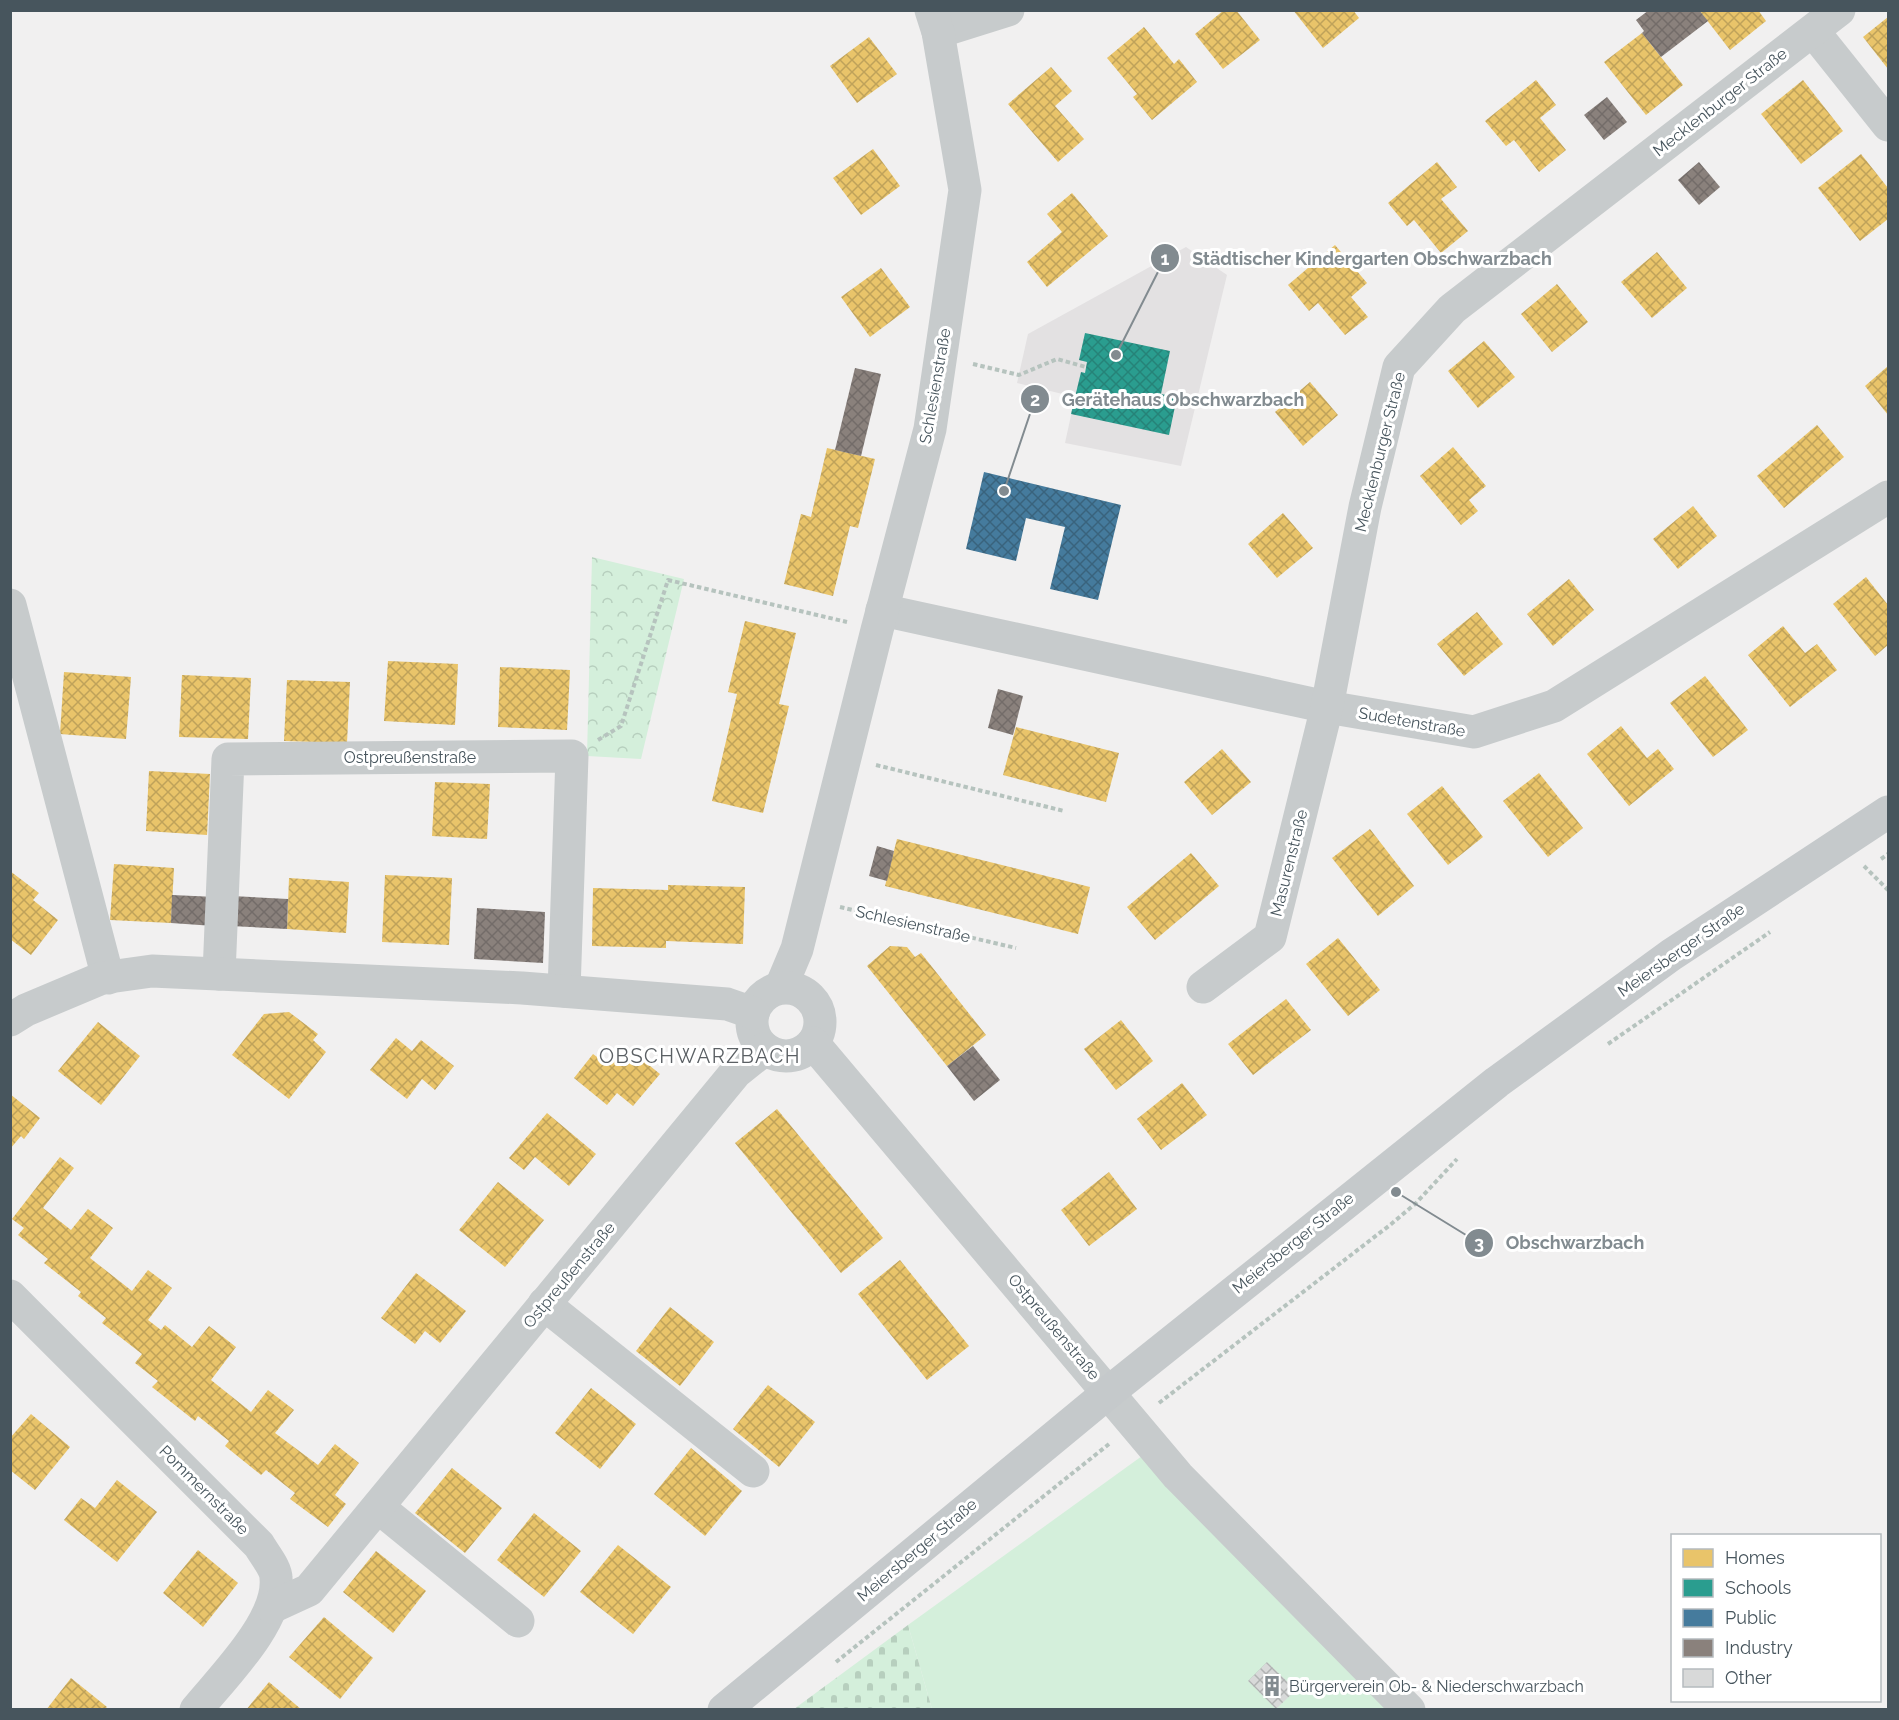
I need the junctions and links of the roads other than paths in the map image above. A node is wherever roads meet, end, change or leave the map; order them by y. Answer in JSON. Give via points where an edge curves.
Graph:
{"nodes":[{"id":1,"x":1008,"y":10,"type":"edge"},
{"id":2,"x":1839,"y":10,"type":"edge"},
{"id":3,"x":934,"y":21,"type":"edge"},
{"id":4,"x":1813,"y":31,"type":"junction"},
{"id":5,"x":1888,"y":125,"type":"edge"},
{"id":6,"x":1888,"y":496,"type":"edge"},
{"id":7,"x":10,"y":605,"type":"edge"},
{"id":8,"x":880,"y":620,"type":"junction"},
{"id":9,"x":1327,"y":707,"type":"junction"},
{"id":10,"x":1888,"y":812,"type":"edge"},
{"id":11,"x":219,"y":974,"type":"junction"},
{"id":12,"x":108,"y":978,"type":"junction"},
{"id":13,"x":781,"y":987,"type":"junction"},
{"id":14,"x":1203,"y":987,"type":"dead end"},
{"id":15,"x":564,"y":991,"type":"junction"},
{"id":16,"x":753,"y":1013,"type":"junction"},
{"id":17,"x":10,"y":1020,"type":"edge"},
{"id":18,"x":813,"y":1043,"type":"junction"},
{"id":19,"x":765,"y":1049,"type":"junction"},
{"id":20,"x":10,"y":1296,"type":"edge"},
{"id":21,"x":544,"y":1304,"type":"junction"},
{"id":22,"x":1109,"y":1392,"type":"junction"},
{"id":23,"x":753,"y":1472,"type":"dead end"},
{"id":24,"x":378,"y":1507,"type":"junction"},
{"id":25,"x":272,"y":1607,"type":"junction"},
{"id":26,"x":518,"y":1622,"type":"dead end"},
{"id":27,"x":196,"y":1710,"type":"edge"},
{"id":28,"x":724,"y":1710,"type":"edge"},
{"id":29,"x":1409,"y":1710,"type":"edge"}],
"edges":[{"from":1,"to":3,"type":"street"},
{"from":2,"to":4,"type":"street","name":"Mecklenburger Straße"},
{"from":3,"to":8,"type":"street","name":"Schlesienstraße","via":[[965,190],[930,429]]},
{"from":4,"to":5,"type":"street"},
{"from":4,"to":9,"type":"street","name":"Mecklenburger Straße","via":[[1452,309],[1398,367],[1365,507]]},
{"from":6,"to":9,"type":"street","name":"Sudetenstraße","via":[[1554,706],[1474,732]]},
{"from":7,"to":12,"type":"street"},
{"from":8,"to":9,"type":"street","name":"Sudetenstraße"},
{"from":8,"to":13,"type":"street","name":"Schlesienstraße","via":[[797,949]]},
{"from":9,"to":14,"type":"street","name":"Masurenstraße","via":[[1270,937]]},
{"from":10,"to":22,"type":"main road","name":"Meiersberger Straße","via":[[1671,955],[1497,1082]]},
{"from":11,"to":12,"type":"street","via":[[152,971]]},
{"from":11,"to":15,"type":"street"},
{"from":11,"to":15,"type":"street","name":"Ostpreußenstraße","via":[[228,759],[572,756]]},
{"from":12,"to":17,"type":"street"},
{"from":13,"to":16,"type":"street","via":[[758,1001]]},
{"from":13,"to":18,"type":"street","via":[[807,994],[816,1004],[819,1030]]},
{"from":15,"to":16,"type":"street","via":[[727,1004]]},
{"from":16,"to":19,"type":"street","via":[[752,1026]]},
{"from":18,"to":19,"type":"street","via":[[790,1056]]},
{"from":18,"to":22,"type":"street","name":"Ostpreußenstraße"},
{"from":19,"to":21,"type":"street","name":"Ostpreußenstraße","via":[[736,1072]]},
{"from":20,"to":25,"type":"street","name":"Pommernstraße","via":[[259,1545],[277,1577]]},
{"from":21,"to":23,"type":"street"},
{"from":21,"to":24,"type":"street","name":"Ostpreußenstraße"},
{"from":22,"to":28,"type":"main road","name":"Meiersberger Straße"},
{"from":22,"to":29,"type":"street","name":"Ostpreußenstraße","via":[[1178,1476]]},
{"from":24,"to":25,"type":"street","name":"Ostpreußenstraße","via":[[309,1590]]},
{"from":24,"to":26,"type":"street"},
{"from":25,"to":27,"type":"street","name":"Pommernstraße","via":[[252,1642]]}]}
